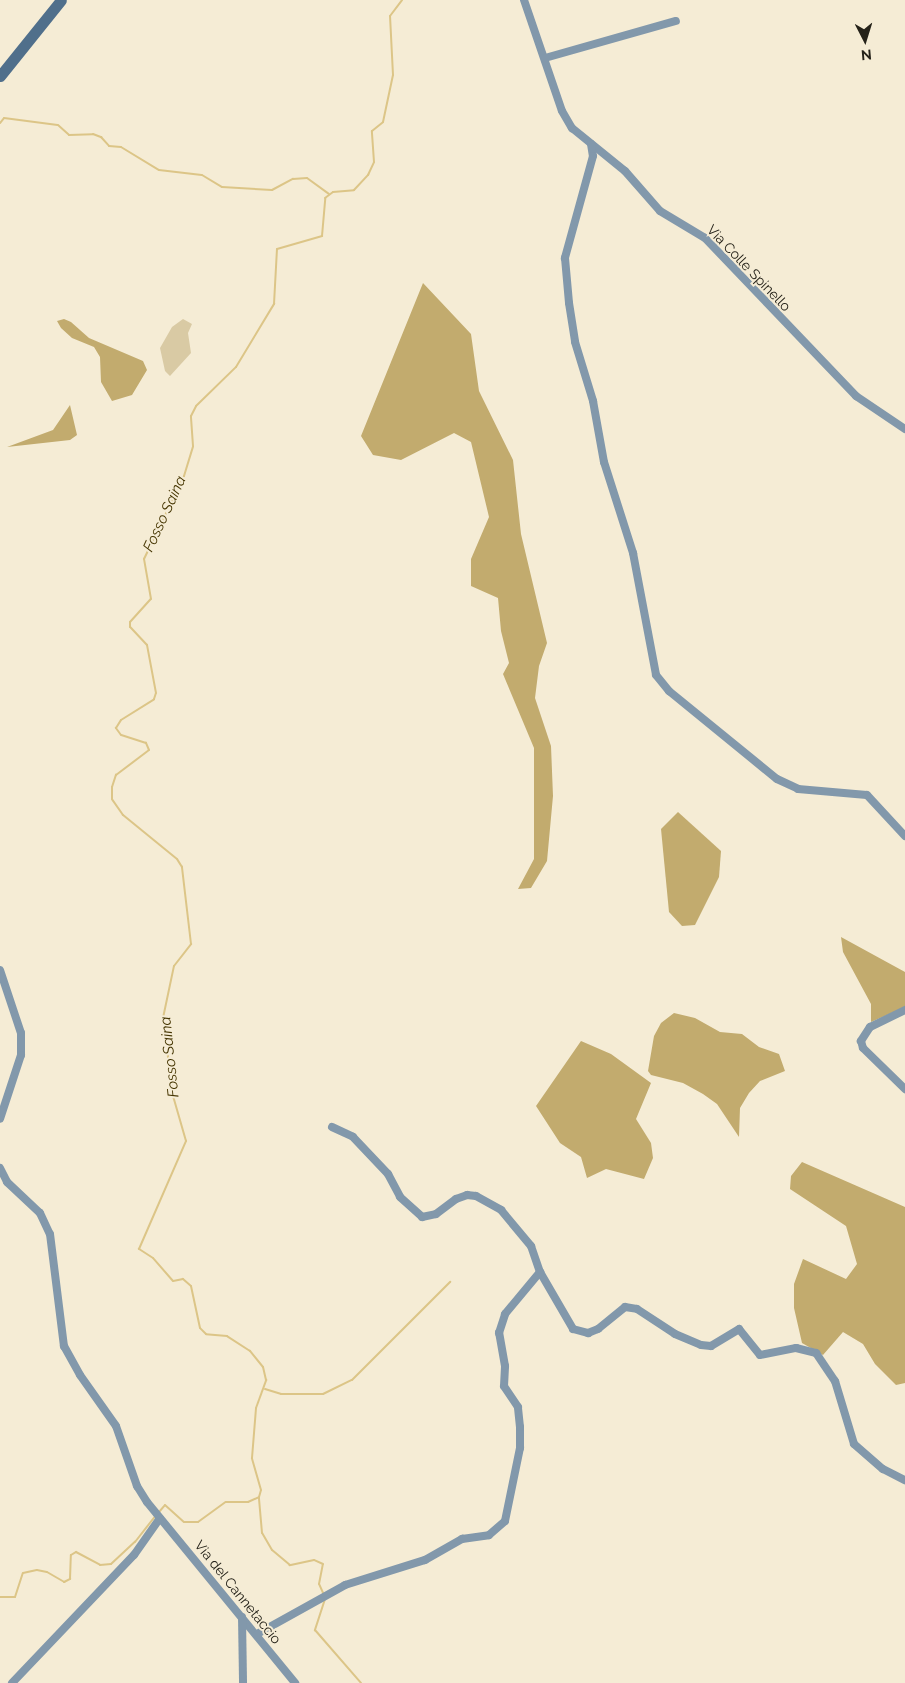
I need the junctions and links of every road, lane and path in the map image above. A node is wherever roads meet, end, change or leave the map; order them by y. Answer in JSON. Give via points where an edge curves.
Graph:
{"nodes":[{"id":1,"x":61,"y":0,"type":"edge"},
{"id":2,"x":524,"y":0,"type":"edge"},
{"id":3,"x":532,"y":0,"type":"edge"},
{"id":4,"x":527,"y":9,"type":"junction"},
{"id":5,"x":676,"y":21,"type":"dead end"},
{"id":6,"x":545,"y":58,"type":"junction"},
{"id":7,"x":0,"y":76,"type":"edge"},
{"id":8,"x":591,"y":144,"type":"junction"},
{"id":9,"x":905,"y":429,"type":"edge"},
{"id":10,"x":905,"y":836,"type":"edge"},
{"id":11,"x":0,"y":970,"type":"edge"},
{"id":12,"x":905,"y":1010,"type":"edge"},
{"id":13,"x":905,"y":1090,"type":"edge"},
{"id":14,"x":0,"y":1119,"type":"edge"},
{"id":15,"x":332,"y":1126,"type":"dead end"},
{"id":16,"x":0,"y":1168,"type":"edge"},
{"id":17,"x":540,"y":1272,"type":"junction"},
{"id":18,"x":905,"y":1480,"type":"edge"},
{"id":19,"x":160,"y":1518,"type":"junction"},
{"id":20,"x":242,"y":1617,"type":"junction"},
{"id":21,"x":257,"y":1634,"type":"junction"},
{"id":22,"x":12,"y":1683,"type":"edge"},
{"id":23,"x":243,"y":1683,"type":"edge"},
{"id":24,"x":295,"y":1683,"type":"edge"}],
"edges":[{"from":1,"to":7,"type":"main road"},
{"from":2,"to":4,"type":"street","name":"Via Colle Spinello"},
{"from":3,"to":4,"type":"street"},
{"from":4,"to":6,"type":"street","name":"Via Colle Spinello"},
{"from":5,"to":6,"type":"street"},
{"from":6,"to":8,"type":"street","name":"Via Colle Spinello","via":[[565,118]]},
{"from":8,"to":9,"type":"street","name":"Via Colle Spinello","via":[[626,171],[660,211],[705,238],[845,386],[870,407]]},
{"from":8,"to":10,"type":"street","via":[[593,156],[565,258],[569,303],[575,342],[593,401],[602,455],[633,553],[656,674],[669,691],[777,779],[798,789],[866,795]]},
{"from":11,"to":14,"type":"street","via":[[22,1033],[21,1056]]},
{"from":12,"to":13,"type":"street","via":[[870,1027],[861,1041]]},
{"from":15,"to":17,"type":"street","via":[[354,1136],[388,1174],[400,1197],[422,1217],[436,1214],[467,1195],[476,1196],[501,1210],[531,1246]]},
{"from":16,"to":19,"type":"street","name":"Via del Cannetaccio","via":[[7,1182],[40,1213],[50,1234],[64,1346],[116,1426],[137,1486]]},
{"from":17,"to":18,"type":"street","via":[[568,1324],[579,1332],[598,1329],[625,1307],[637,1309],[675,1334],[701,1345],[711,1346],[739,1329],[760,1355],[796,1348],[816,1353],[836,1381],[854,1444],[883,1469]]},
{"from":17,"to":21,"type":"street","via":[[505,1314],[499,1334],[505,1366],[504,1386],[518,1406],[520,1427],[520,1448],[505,1522],[489,1535],[462,1539],[425,1560],[345,1585]]},
{"from":19,"to":20,"type":"street","name":"Via del Cannetaccio"},
{"from":19,"to":22,"type":"street","via":[[134,1555]]},
{"from":20,"to":21,"type":"street","name":"Via del Cannetaccio"},
{"from":20,"to":23,"type":"street"},
{"from":21,"to":24,"type":"street","name":"Via del Cannetaccio"}]}
